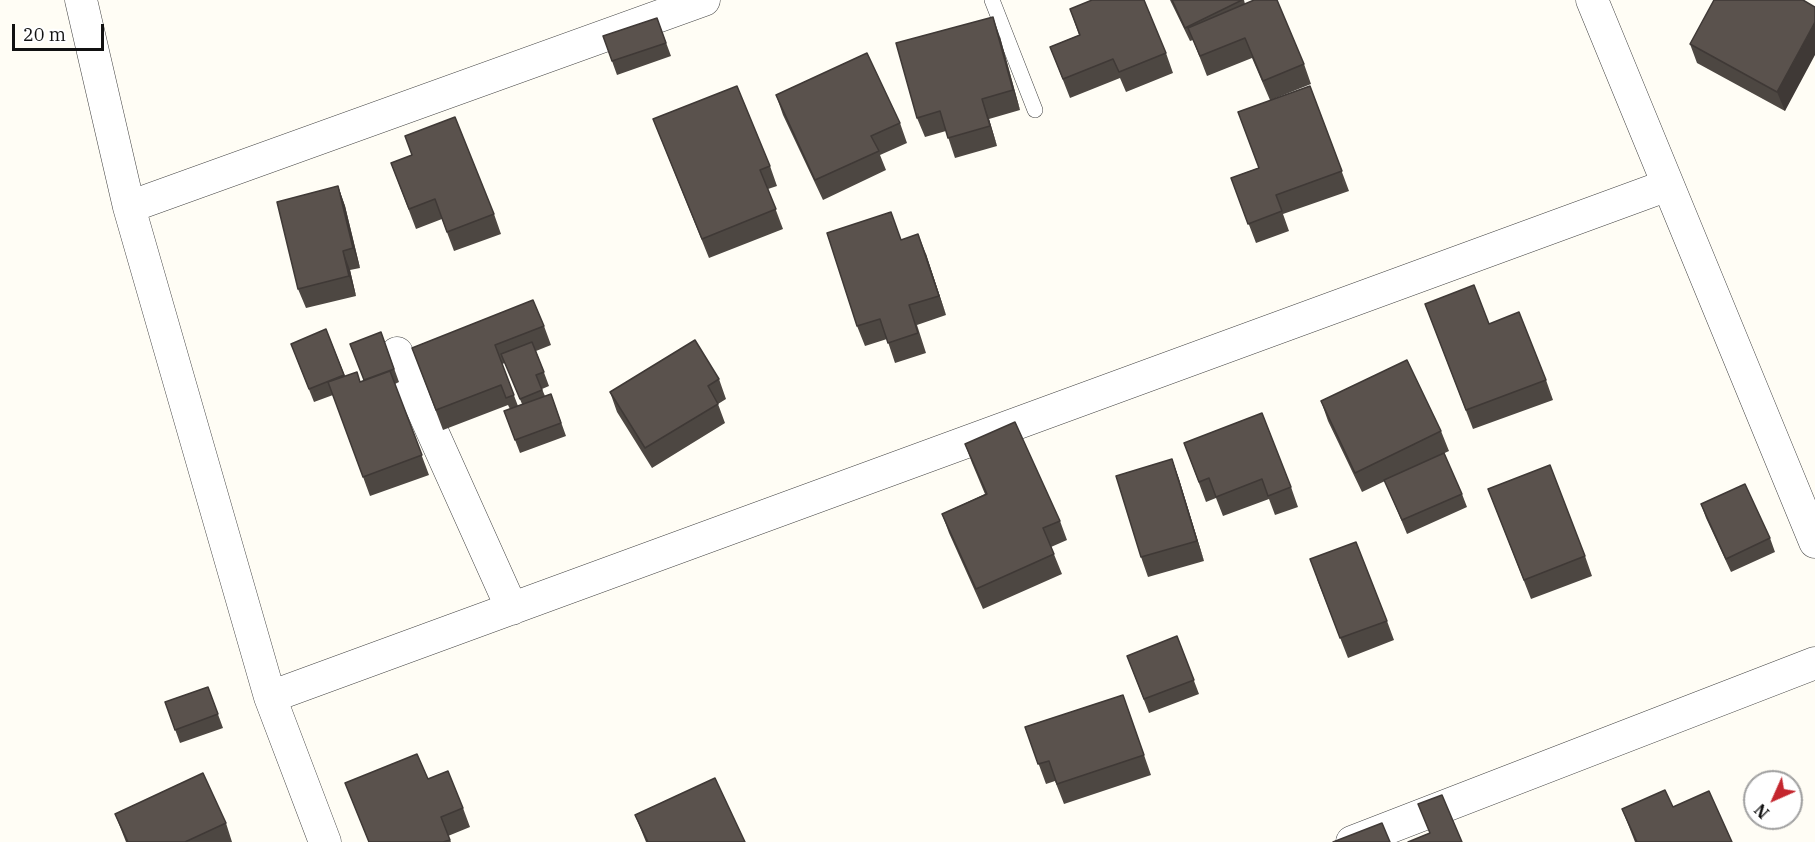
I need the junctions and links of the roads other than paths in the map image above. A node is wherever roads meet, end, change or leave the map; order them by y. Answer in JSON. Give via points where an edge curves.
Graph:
{"nodes":[{"id":1,"x":81,"y":0,"type":"edge"},
{"id":2,"x":704,"y":0,"type":"edge"},
{"id":3,"x":992,"y":0,"type":"edge"},
{"id":4,"x":1592,"y":0,"type":"edge"},
{"id":5,"x":1035,"y":110,"type":"dead end"},
{"id":6,"x":1668,"y":185,"type":"junction"},
{"id":7,"x":129,"y":207,"type":"junction"},
{"id":8,"x":397,"y":353,"type":"dead end"},
{"id":9,"x":1815,"y":542,"type":"edge"},
{"id":10,"x":512,"y":609,"type":"junction"},
{"id":11,"x":1815,"y":663,"type":"edge"},
{"id":12,"x":270,"y":698,"type":"junction"},
{"id":13,"x":325,"y":842,"type":"edge"},
{"id":14,"x":1352,"y":842,"type":"edge"}],
"edges":[{"from":1,"to":7,"type":"street"},
{"from":2,"to":7,"type":"street"},
{"from":3,"to":5,"type":"lane"},
{"from":4,"to":6,"type":"street"},
{"from":6,"to":9,"type":"street"},
{"from":6,"to":10,"type":"street"},
{"from":7,"to":12,"type":"street"},
{"from":8,"to":10,"type":"street"},
{"from":10,"to":12,"type":"street"},
{"from":11,"to":14,"type":"street"},
{"from":12,"to":13,"type":"street"}]}
